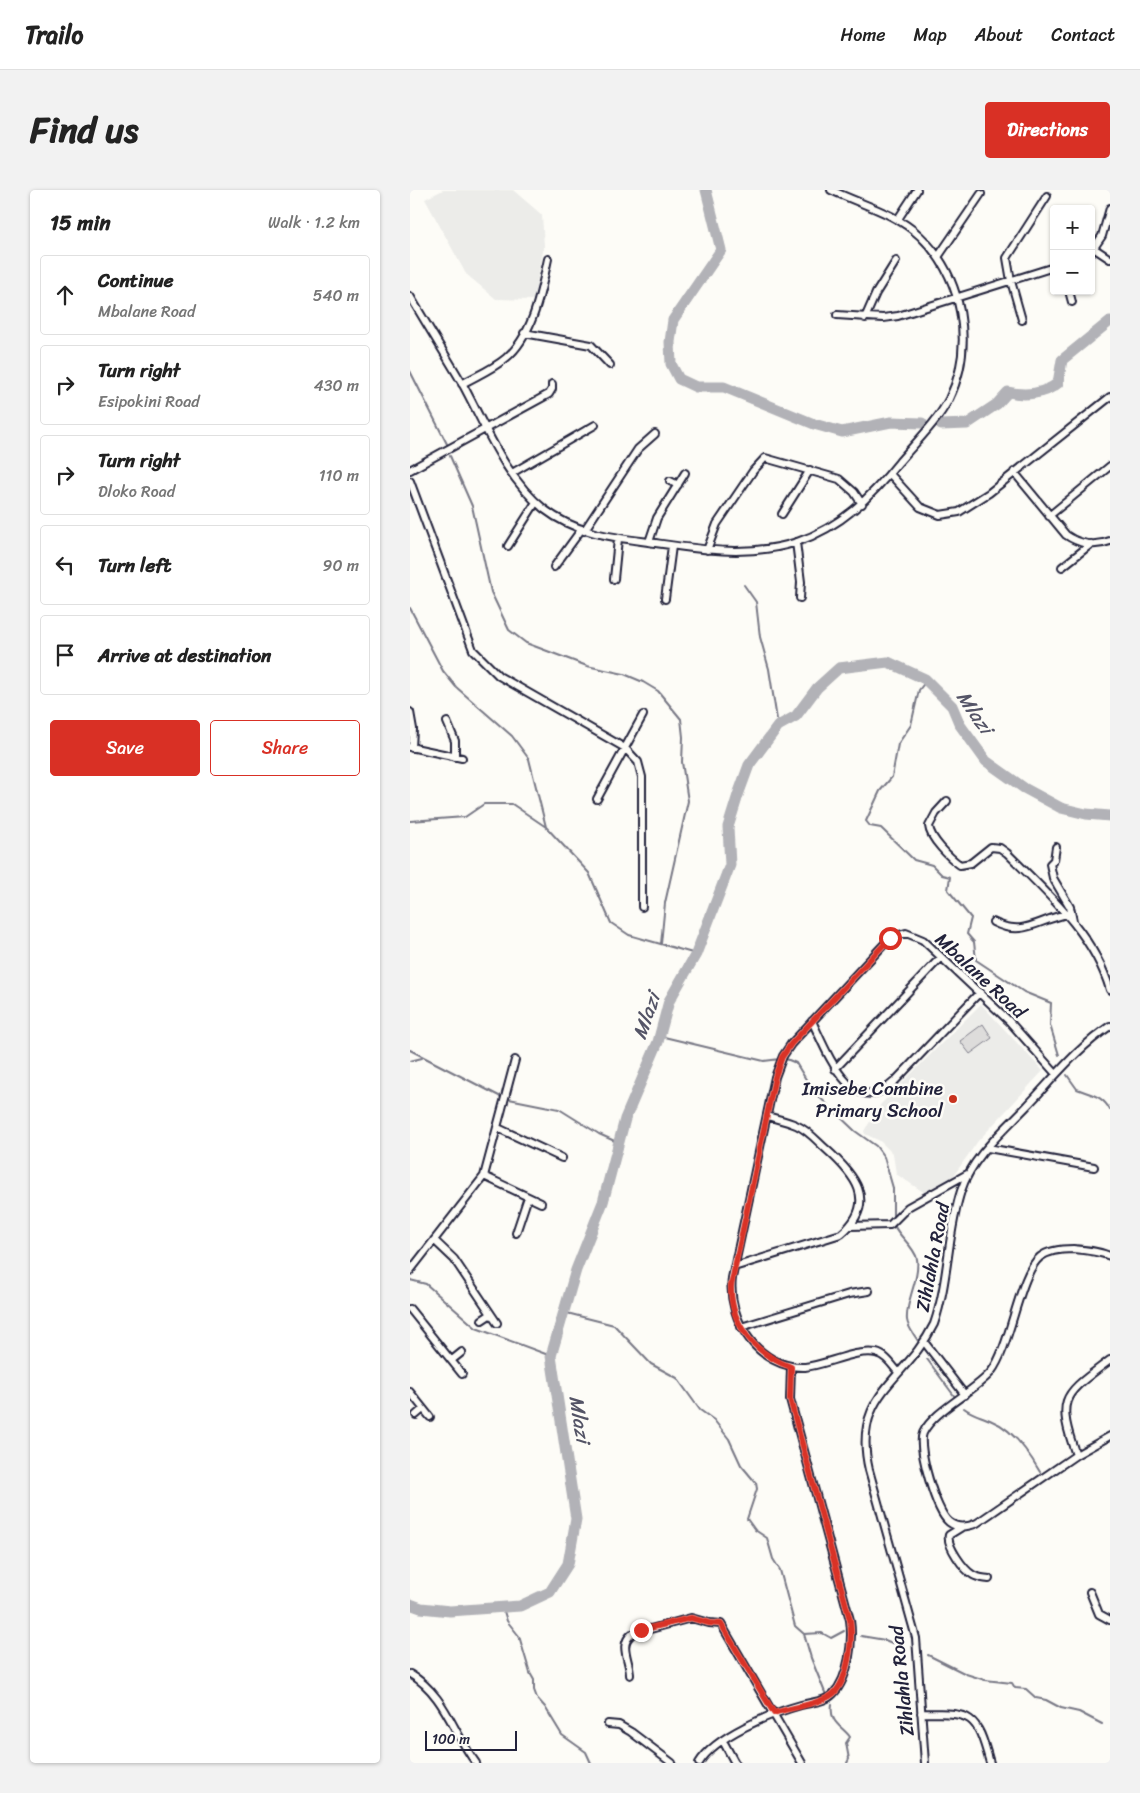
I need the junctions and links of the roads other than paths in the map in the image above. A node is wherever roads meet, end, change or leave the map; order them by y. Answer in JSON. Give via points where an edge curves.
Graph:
{"nodes":[{"id":1,"x":831,"y":190,"type":"edge"},
{"id":2,"x":917,"y":190,"type":"edge"},
{"id":3,"x":847,"y":193,"type":"edge"},
{"id":4,"x":981,"y":194,"type":"dead end"},
{"id":5,"x":1047,"y":196,"type":"dead end"},
{"id":6,"x":1110,"y":208,"type":"edge"},
{"id":7,"x":898,"y":219,"type":"junction"},
{"id":8,"x":1095,"y":245,"type":"edge"},
{"id":9,"x":1095,"y":251,"type":"edge"},
{"id":10,"x":938,"y":257,"type":"junction"},
{"id":11,"x":548,"y":259,"type":"dead end"},
{"id":12,"x":1110,"y":259,"type":"edge"},
{"id":13,"x":896,"y":261,"type":"dead end"},
{"id":14,"x":1050,"y":268,"type":"edge"},
{"id":15,"x":1010,"y":281,"type":"junction"},
{"id":16,"x":1070,"y":295,"type":"edge"},
{"id":17,"x":410,"y":296,"type":"edge"},
{"id":18,"x":958,"y":297,"type":"junction"},
{"id":19,"x":1072,"y":302,"type":"dead end"},
{"id":20,"x":837,"y":315,"type":"dead end"},
{"id":21,"x":865,"y":318,"type":"junction"},
{"id":22,"x":1022,"y":320,"type":"dead end"},
{"id":23,"x":524,"y":333,"type":"junction"},
{"id":24,"x":610,"y":365,"type":"dead end"},
{"id":25,"x":462,"y":384,"type":"junction"},
{"id":26,"x":552,"y":384,"type":"dead end"},
{"id":27,"x":1110,"y":397,"type":"edge"},
{"id":28,"x":595,"y":425,"type":"dead end"},
{"id":29,"x":486,"y":429,"type":"junction"},
{"id":30,"x":655,"y":434,"type":"dead end"},
{"id":31,"x":1110,"y":466,"type":"edge"},
{"id":32,"x":410,"y":470,"type":"edge"},
{"id":33,"x":810,"y":470,"type":"junction"},
{"id":34,"x":1014,"y":472,"type":"junction"},
{"id":35,"x":512,"y":473,"type":"junction"},
{"id":36,"x":685,"y":473,"type":"dead end"},
{"id":37,"x":890,"y":474,"type":"junction"},
{"id":38,"x":410,"y":481,"type":"edge"},
{"id":39,"x":670,"y":481,"type":"dead end"},
{"id":40,"x":678,"y":485,"type":"junction"},
{"id":41,"x":536,"y":502,"type":"junction"},
{"id":42,"x":862,"y":504,"type":"junction"},
{"id":43,"x":782,"y":514,"type":"dead end"},
{"id":44,"x":1049,"y":516,"type":"junction"},
{"id":45,"x":582,"y":530,"type":"junction"},
{"id":46,"x":618,"y":538,"type":"junction"},
{"id":47,"x":1110,"y":541,"type":"edge"},
{"id":48,"x":649,"y":542,"type":"junction"},
{"id":49,"x":796,"y":542,"type":"junction"},
{"id":50,"x":1091,"y":544,"type":"junction"},
{"id":51,"x":508,"y":546,"type":"dead end"},
{"id":52,"x":672,"y":546,"type":"junction"},
{"id":53,"x":707,"y":550,"type":"junction"},
{"id":54,"x":554,"y":567,"type":"dead end"},
{"id":55,"x":1062,"y":567,"type":"dead end"},
{"id":56,"x":614,"y":579,"type":"dead end"},
{"id":57,"x":800,"y":598,"type":"dead end"},
{"id":58,"x":664,"y":599,"type":"dead end"},
{"id":59,"x":410,"y":712,"type":"edge"},
{"id":60,"x":643,"y":715,"type":"dead end"},
{"id":61,"x":447,"y":722,"type":"dead end"},
{"id":62,"x":411,"y":748,"type":"edge"},
{"id":63,"x":625,"y":748,"type":"junction"},
{"id":64,"x":597,"y":799,"type":"dead end"},
{"id":65,"x":947,"y":801,"type":"dead end"},
{"id":66,"x":1056,"y":847,"type":"dead end"},
{"id":67,"x":642,"y":907,"type":"dead end"},
{"id":68,"x":1068,"y":914,"type":"junction"},
{"id":69,"x":993,"y":922,"type":"dead end"},
{"id":70,"x":1074,"y":923,"type":"junction"},
{"id":71,"x":941,"y":957,"type":"junction"},
{"id":72,"x":1110,"y":990,"type":"edge"},
{"id":73,"x":980,"y":992,"type":"junction"},
{"id":74,"x":812,"y":1021,"type":"junction"},
{"id":75,"x":1110,"y":1026,"type":"edge"},
{"id":76,"x":515,"y":1060,"type":"dead end"},
{"id":77,"x":836,"y":1069,"type":"junction"},
{"id":78,"x":1056,"y":1074,"type":"junction"},
{"id":79,"x":767,"y":1116,"type":"junction"},
{"id":80,"x":498,"y":1128,"type":"junction"},
{"id":81,"x":988,"y":1148,"type":"junction"},
{"id":82,"x":562,"y":1158,"type":"dead end"},
{"id":83,"x":1094,"y":1167,"type":"dead end"},
{"id":84,"x":969,"y":1173,"type":"junction"},
{"id":85,"x":484,"y":1176,"type":"junction"},
{"id":86,"x":528,"y":1197,"type":"junction"},
{"id":87,"x":541,"y":1203,"type":"dead end"},
{"id":88,"x":850,"y":1226,"type":"junction"},
{"id":89,"x":516,"y":1233,"type":"dead end"},
{"id":90,"x":434,"y":1240,"type":"junction"},
{"id":91,"x":1110,"y":1256,"type":"edge"},
{"id":92,"x":734,"y":1266,"type":"junction"},
{"id":93,"x":410,"y":1271,"type":"edge"},
{"id":94,"x":869,"y":1291,"type":"dead end"},
{"id":95,"x":410,"y":1309,"type":"edge"},
{"id":96,"x":491,"y":1314,"type":"junction"},
{"id":97,"x":482,"y":1320,"type":"dead end"},
{"id":98,"x":497,"y":1323,"type":"dead end"},
{"id":99,"x":741,"y":1327,"type":"junction"},
{"id":100,"x":924,"y":1343,"type":"junction"},
{"id":101,"x":462,"y":1352,"type":"dead end"},
{"id":102,"x":452,"y":1360,"type":"junction"},
{"id":103,"x":1110,"y":1360,"type":"edge"},
{"id":104,"x":791,"y":1367,"type":"junction"},
{"id":105,"x":898,"y":1372,"type":"junction"},
{"id":106,"x":462,"y":1374,"type":"dead end"},
{"id":107,"x":410,"y":1392,"type":"edge"},
{"id":108,"x":965,"y":1395,"type":"junction"},
{"id":109,"x":424,"y":1409,"type":"junction"},
{"id":110,"x":416,"y":1415,"type":"dead end"},
{"id":111,"x":430,"y":1417,"type":"dead end"},
{"id":112,"x":1110,"y":1436,"type":"edge"},
{"id":113,"x":1076,"y":1454,"type":"junction"},
{"id":114,"x":962,"y":1527,"type":"junction"},
{"id":115,"x":989,"y":1579,"type":"dead end"},
{"id":116,"x":1090,"y":1592,"type":"dead end"},
{"id":117,"x":1110,"y":1620,"type":"edge"},
{"id":118,"x":410,"y":1674,"type":"edge"},
{"id":119,"x":630,"y":1675,"type":"dead end"},
{"id":120,"x":774,"y":1713,"type":"junction"},
{"id":121,"x":921,"y":1713,"type":"junction"},
{"id":122,"x":608,"y":1724,"type":"dead end"},
{"id":123,"x":723,"y":1741,"type":"junction"},
{"id":124,"x":476,"y":1763,"type":"edge"},
{"id":125,"x":672,"y":1763,"type":"edge"},
{"id":126,"x":699,"y":1763,"type":"edge"},
{"id":127,"x":735,"y":1763,"type":"edge"},
{"id":128,"x":802,"y":1763,"type":"edge"},
{"id":129,"x":925,"y":1763,"type":"edge"},
{"id":130,"x":990,"y":1763,"type":"edge"}],
"edges":[{"from":1,"to":3,"type":"street"},
{"from":2,"to":7,"type":"street"},
{"from":3,"to":7,"type":"street"},
{"from":4,"to":10,"type":"street"},
{"from":5,"to":15,"type":"street","via":[[1009,254]]},
{"from":6,"to":8,"type":"street"},
{"from":7,"to":10,"type":"street","via":[[921,237]]},
{"from":9,"to":12,"type":"street"},
{"from":10,"to":18,"type":"street"},
{"from":11,"to":23,"type":"street","via":[[539,302]]},
{"from":13,"to":21,"type":"street","via":[[876,292]]},
{"from":14,"to":15,"type":"street"},
{"from":15,"to":18,"type":"street"},
{"from":15,"to":22,"type":"street"},
{"from":16,"to":19,"type":"street"},
{"from":17,"to":25,"type":"street"},
{"from":18,"to":21,"type":"street","via":[[898,316]]},
{"from":18,"to":37,"type":"street","via":[[963,340],[961,363],[949,399]]},
{"from":20,"to":21,"type":"street"},
{"from":23,"to":24,"type":"street","via":[[591,344]]},
{"from":23,"to":25,"type":"street","via":[[505,359]]},
{"from":25,"to":29,"type":"street"},
{"from":26,"to":29,"type":"street","via":[[549,394]]},
{"from":27,"to":34,"type":"street"},
{"from":28,"to":35,"type":"street"},
{"from":29,"to":32,"type":"street"},
{"from":29,"to":35,"type":"street"},
{"from":30,"to":45,"type":"street","via":[[638,449]]},
{"from":31,"to":44,"type":"street"},
{"from":33,"to":42,"type":"street","via":[[839,479]]},
{"from":33,"to":43,"type":"street"},
{"from":33,"to":53,"type":"street","via":[[767,458],[762,460],[717,524]]},
{"from":34,"to":37,"type":"street","via":[[971,506],[946,515],[933,514],[920,507]]},
{"from":34,"to":44,"type":"street"},
{"from":35,"to":41,"type":"street"},
{"from":36,"to":40,"type":"street"},
{"from":37,"to":42,"type":"street"},
{"from":38,"to":63,"type":"street","via":[[473,650],[499,676]]},
{"from":39,"to":40,"type":"street"},
{"from":40,"to":48,"type":"street","via":[[656,518]]},
{"from":41,"to":45,"type":"street","via":[[559,519]]},
{"from":41,"to":51,"type":"street"},
{"from":42,"to":49,"type":"street","via":[[830,527]]},
{"from":44,"to":50,"type":"street","via":[[1066,535]]},
{"from":45,"to":46,"type":"street"},
{"from":45,"to":54,"type":"street"},
{"from":46,"to":48,"type":"street"},
{"from":46,"to":56,"type":"street"},
{"from":47,"to":50,"type":"street"},
{"from":48,"to":52,"type":"street"},
{"from":49,"to":53,"type":"street","via":[[759,551]]},
{"from":49,"to":57,"type":"street"},
{"from":50,"to":55,"type":"street"},
{"from":52,"to":53,"type":"street"},
{"from":52,"to":58,"type":"street"},
{"from":59,"to":62,"type":"street","via":[[413,729]]},
{"from":60,"to":63,"type":"street"},
{"from":61,"to":62,"type":"street","via":[[458,757]]},
{"from":63,"to":64,"type":"street"},
{"from":63,"to":67,"type":"street","via":[[638,762],[642,777]]},
{"from":65,"to":68,"type":"street","via":[[932,818],[929,830],[957,863],[968,865],[988,849],[1000,848]]},
{"from":66,"to":70,"type":"street","via":[[1050,864],[1052,874],[1070,907]]},
{"from":68,"to":69,"type":"street","via":[[1022,929]]},
{"from":68,"to":70,"type":"street"},
{"from":70,"to":72,"type":"street","via":[[1096,958]]},
{"from":71,"to":73,"type":"street","name":"Mbalane Road"},
{"from":71,"to":74,"type":"street","name":"Mbalane Road","via":[[917,936],[906,933],[894,935]]},
{"from":71,"to":77,"type":"street"},
{"from":73,"to":77,"type":"street","via":[[883,1091],[874,1094],[861,1092],[846,1082]]},
{"from":73,"to":78,"type":"street","name":"Mbalane Road"},
{"from":74,"to":77,"type":"street"},
{"from":74,"to":79,"type":"street","name":"Mbalane Road","via":[[782,1057]]},
{"from":75,"to":78,"type":"street","name":"Zihlahla Road"},
{"from":76,"to":80,"type":"street"},
{"from":78,"to":81,"type":"street","name":"Zihlahla Road"},
{"from":79,"to":88,"type":"street","via":[[801,1128],[850,1171],[860,1198]]},
{"from":79,"to":92,"type":"street","name":"Mbalane Road"},
{"from":80,"to":82,"type":"street"},
{"from":80,"to":85,"type":"street"},
{"from":81,"to":83,"type":"street"},
{"from":81,"to":84,"type":"street","name":"Zihlahla Road"},
{"from":84,"to":88,"type":"street","via":[[908,1207],[890,1225]]},
{"from":84,"to":100,"type":"street","name":"Zihlahla Road","via":[[958,1200],[937,1315]]},
{"from":85,"to":86,"type":"street"},
{"from":85,"to":90,"type":"street"},
{"from":86,"to":87,"type":"street"},
{"from":86,"to":89,"type":"street"},
{"from":88,"to":92,"type":"street","via":[[833,1238]]},
{"from":90,"to":93,"type":"street"},
{"from":90,"to":96,"type":"street","via":[[454,1259]]},
{"from":91,"to":108,"type":"street","via":[[1063,1249],[1041,1257],[1028,1276],[996,1363],[989,1374]]},
{"from":92,"to":99,"type":"street","name":"Mbalane Road","via":[[732,1302]]},
{"from":94,"to":99,"type":"street","via":[[849,1294]]},
{"from":95,"to":102,"type":"street"},
{"from":96,"to":97,"type":"street"},
{"from":96,"to":98,"type":"street"},
{"from":99,"to":104,"type":"street","name":"Mbalane Road","via":[[748,1339],[762,1351]]},
{"from":100,"to":105,"type":"street","name":"Zihlahla Road"},
{"from":100,"to":108,"type":"street"},
{"from":101,"to":102,"type":"street"},
{"from":102,"to":106,"type":"street"},
{"from":103,"to":113,"type":"street","via":[[1078,1384],[1066,1401],[1065,1422]]},
{"from":104,"to":105,"type":"street","via":[[819,1365],[871,1352],[882,1355]]},
{"from":104,"to":120,"type":"street","via":[[790,1399],[850,1620],[851,1637],[843,1677],[833,1694]]},
{"from":105,"to":121,"type":"street","name":"Zihlahla Road","via":[[873,1405],[866,1425],[865,1454],[916,1638]]},
{"from":107,"to":109,"type":"street"},
{"from":108,"to":114,"type":"street","via":[[937,1417],[922,1437],[938,1506],[947,1521]]},
{"from":109,"to":110,"type":"street"},
{"from":109,"to":111,"type":"street"},
{"from":112,"to":113,"type":"street"},
{"from":113,"to":114,"type":"street","via":[[991,1515]]},
{"from":114,"to":115,"type":"street","via":[[950,1535],[949,1543],[970,1574]]},
{"from":116,"to":117,"type":"street","via":[[1099,1614]]},
{"from":118,"to":124,"type":"street","via":[[428,1686],[440,1700]]},
{"from":119,"to":120,"type":"street","via":[[625,1643],[632,1634],[691,1618],[721,1624]]},
{"from":120,"to":123,"type":"street"},
{"from":120,"to":128,"type":"street"},
{"from":121,"to":129,"type":"street","name":"Zihlahla Road"},
{"from":121,"to":130,"type":"street","via":[[961,1716],[975,1723]]},
{"from":122,"to":125,"type":"street","via":[[619,1725],[631,1732]]},
{"from":123,"to":126,"type":"street"},
{"from":123,"to":127,"type":"street"}]}
